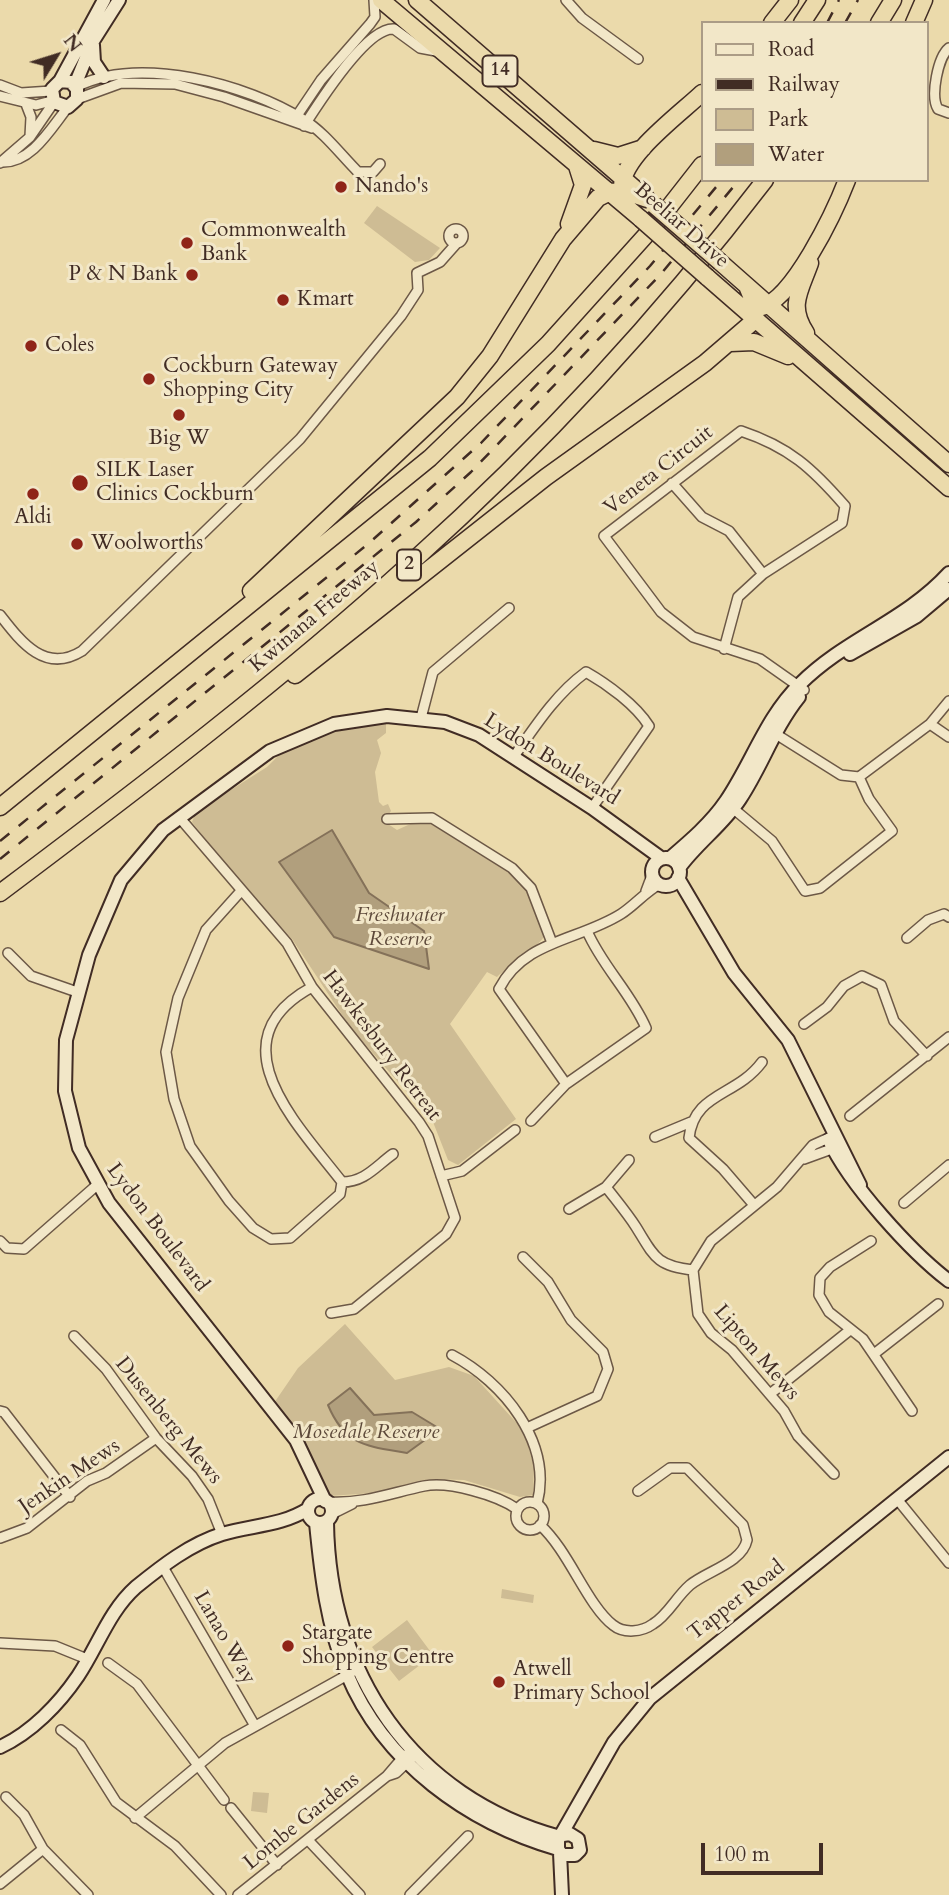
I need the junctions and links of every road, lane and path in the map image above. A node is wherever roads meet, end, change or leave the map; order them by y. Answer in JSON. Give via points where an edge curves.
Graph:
{"nodes":[{"id":1,"x":104,"y":0,"type":"edge"},
{"id":2,"x":119,"y":0,"type":"edge"},
{"id":3,"x":374,"y":0,"type":"edge"},
{"id":4,"x":381,"y":0,"type":"edge"},
{"id":5,"x":566,"y":0,"type":"edge"},
{"id":6,"x":790,"y":0,"type":"edge"},
{"id":7,"x":817,"y":0,"type":"edge"},
{"id":8,"x":880,"y":0,"type":"edge"},
{"id":9,"x":893,"y":0,"type":"edge"},
{"id":10,"x":924,"y":0,"type":"edge"},
{"id":11,"x":423,"y":3,"type":"edge"},
{"id":12,"x":774,"y":21,"type":"edge"},
{"id":13,"x":803,"y":21,"type":"edge"},
{"id":14,"x":868,"y":21,"type":"edge"},
{"id":15,"x":880,"y":21,"type":"edge"},
{"id":16,"x":915,"y":21,"type":"edge"},
{"id":17,"x":93,"y":41,"type":"junction"},
{"id":18,"x":949,"y":48,"type":"edge"},
{"id":19,"x":444,"y":52,"type":"junction"},
{"id":20,"x":638,"y":59,"type":"dead end"},
{"id":21,"x":104,"y":77,"type":"junction"},
{"id":22,"x":0,"y":85,"type":"edge"},
{"id":23,"x":55,"y":94,"type":"junction"},
{"id":24,"x":74,"y":94,"type":"junction"},
{"id":25,"x":701,"y":94,"type":"edge"},
{"id":26,"x":0,"y":96,"type":"edge"},
{"id":27,"x":26,"y":104,"type":"junction"},
{"id":28,"x":949,"y":113,"type":"edge"},
{"id":29,"x":294,"y":119,"type":"junction"},
{"id":30,"x":307,"y":126,"type":"junction"},
{"id":31,"x":30,"y":137,"type":"junction"},
{"id":32,"x":589,"y":148,"type":"junction"},
{"id":33,"x":644,"y":148,"type":"junction"},
{"id":34,"x":1,"y":162,"type":"edge"},
{"id":35,"x":576,"y":163,"type":"junction"},
{"id":36,"x":380,"y":164,"type":"dead end"},
{"id":37,"x":701,"y":166,"type":"edge"},
{"id":38,"x":763,"y":182,"type":"edge"},
{"id":39,"x":846,"y":182,"type":"edge"},
{"id":40,"x":618,"y":187,"type":"junction"},
{"id":41,"x":563,"y":239,"type":"junction"},
{"id":42,"x":453,"y":242,"type":"dead end"},
{"id":43,"x":817,"y":244,"type":"junction"},
{"id":44,"x":760,"y":311,"type":"junction"},
{"id":45,"x":729,"y":343,"type":"junction"},
{"id":46,"x":815,"y":345,"type":"junction"},
{"id":47,"x":800,"y":360,"type":"junction"},
{"id":48,"x":949,"y":464,"type":"edge"},
{"id":49,"x":672,"y":483,"type":"junction"},
{"id":50,"x":949,"y":488,"type":"edge"},
{"id":51,"x":949,"y":573,"type":"edge"},
{"id":52,"x":763,"y":574,"type":"junction"},
{"id":53,"x":949,"y":589,"type":"edge"},
{"id":54,"x":509,"y":608,"type":"dead end"},
{"id":55,"x":0,"y":615,"type":"edge"},
{"id":56,"x":195,"y":647,"type":"junction"},
{"id":57,"x":724,"y":649,"type":"junction"},
{"id":58,"x":802,"y":688,"type":"junction"},
{"id":59,"x":949,"y":701,"type":"edge"},
{"id":60,"x":232,"y":714,"type":"junction"},
{"id":61,"x":421,"y":718,"type":"junction"},
{"id":62,"x":930,"y":724,"type":"junction"},
{"id":63,"x":770,"y":730,"type":"junction"},
{"id":64,"x":949,"y":737,"type":"edge"},
{"id":65,"x":515,"y":755,"type":"junction"},
{"id":66,"x":859,"y":777,"type":"junction"},
{"id":67,"x":729,"y":805,"type":"junction"},
{"id":68,"x":0,"y":807,"type":"edge"},
{"id":69,"x":592,"y":808,"type":"junction"},
{"id":70,"x":179,"y":817,"type":"junction"},
{"id":71,"x":387,"y":819,"type":"dead end"},
{"id":72,"x":666,"y":872,"type":"junction"},
{"id":73,"x":241,"y":891,"type":"junction"},
{"id":74,"x":0,"y":893,"type":"edge"},
{"id":75,"x":949,"y":917,"type":"edge"},
{"id":76,"x":587,"y":931,"type":"junction"},
{"id":77,"x":907,"y":938,"type":"dead end"},
{"id":78,"x":552,"y":943,"type":"junction"},
{"id":79,"x":8,"y":953,"type":"dead end"},
{"id":80,"x":313,"y":987,"type":"junction"},
{"id":81,"x":78,"y":992,"type":"junction"},
{"id":82,"x":803,"y":1024,"type":"dead end"},
{"id":83,"x":949,"y":1037,"type":"edge"},
{"id":84,"x":927,"y":1056,"type":"junction"},
{"id":85,"x":762,"y":1062,"type":"dead end"},
{"id":86,"x":566,"y":1084,"type":"junction"},
{"id":87,"x":850,"y":1116,"type":"dead end"},
{"id":88,"x":530,"y":1121,"type":"dead end"},
{"id":89,"x":691,"y":1122,"type":"junction"},
{"id":90,"x":515,"y":1130,"type":"dead end"},
{"id":91,"x":655,"y":1137,"type":"dead end"},
{"id":92,"x":834,"y":1142,"type":"junction"},
{"id":93,"x":393,"y":1154,"type":"dead end"},
{"id":94,"x":629,"y":1160,"type":"dead end"},
{"id":95,"x":949,"y":1165,"type":"edge"},
{"id":96,"x":441,"y":1176,"type":"junction"},
{"id":97,"x":342,"y":1182,"type":"junction"},
{"id":98,"x":97,"y":1185,"type":"junction"},
{"id":99,"x":606,"y":1187,"type":"junction"},
{"id":100,"x":904,"y":1203,"type":"dead end"},
{"id":101,"x":754,"y":1205,"type":"junction"},
{"id":102,"x":569,"y":1209,"type":"dead end"},
{"id":103,"x":0,"y":1241,"type":"edge"},
{"id":104,"x":871,"y":1241,"type":"dead end"},
{"id":105,"x":523,"y":1257,"type":"dead end"},
{"id":106,"x":928,"y":1261,"type":"junction"},
{"id":107,"x":693,"y":1270,"type":"junction"},
{"id":108,"x":949,"y":1271,"type":"edge"},
{"id":109,"x":949,"y":1281,"type":"edge"},
{"id":110,"x":938,"y":1304,"type":"dead end"},
{"id":111,"x":331,"y":1313,"type":"dead end"},
{"id":112,"x":850,"y":1330,"type":"junction"},
{"id":113,"x":74,"y":1336,"type":"dead end"},
{"id":114,"x":452,"y":1354,"type":"dead end"},
{"id":115,"x":874,"y":1354,"type":"junction"},
{"id":116,"x":770,"y":1394,"type":"junction"},
{"id":117,"x":0,"y":1411,"type":"edge"},
{"id":118,"x":912,"y":1411,"type":"dead end"},
{"id":119,"x":529,"y":1427,"type":"junction"},
{"id":120,"x":156,"y":1438,"type":"junction"},
{"id":121,"x":949,"y":1457,"type":"edge"},
{"id":122,"x":834,"y":1474,"type":"dead end"},
{"id":123,"x":638,"y":1491,"type":"dead end"},
{"id":124,"x":70,"y":1497,"type":"junction"},
{"id":125,"x":897,"y":1499,"type":"junction"},
{"id":126,"x":537,"y":1504,"type":"junction"},
{"id":127,"x":517,"y":1509,"type":"junction"},
{"id":128,"x":320,"y":1512,"type":"junction"},
{"id":129,"x":540,"y":1525,"type":"junction"},
{"id":130,"x":222,"y":1534,"type":"junction"},
{"id":131,"x":0,"y":1538,"type":"edge"},
{"id":132,"x":949,"y":1563,"type":"edge"},
{"id":133,"x":163,"y":1567,"type":"junction"},
{"id":134,"x":0,"y":1643,"type":"edge"},
{"id":135,"x":87,"y":1659,"type":"junction"},
{"id":136,"x":108,"y":1663,"type":"dead end"},
{"id":137,"x":352,"y":1672,"type":"junction"},
{"id":138,"x":255,"y":1726,"type":"junction"},
{"id":139,"x":61,"y":1730,"type":"dead end"},
{"id":140,"x":0,"y":1747,"type":"edge"},
{"id":141,"x":410,"y":1756,"type":"junction"},
{"id":142,"x":198,"y":1766,"type":"junction"},
{"id":143,"x":6,"y":1797,"type":"dead end"},
{"id":144,"x":224,"y":1800,"type":"dead end"},
{"id":145,"x":581,"y":1804,"type":"junction"},
{"id":146,"x":231,"y":1808,"type":"dead end"},
{"id":147,"x":135,"y":1818,"type":"junction"},
{"id":148,"x":468,"y":1836,"type":"dead end"},
{"id":149,"x":579,"y":1839,"type":"junction"},
{"id":150,"x":308,"y":1840,"type":"junction"},
{"id":151,"x":560,"y":1844,"type":"junction"},
{"id":152,"x":43,"y":1849,"type":"junction"},
{"id":153,"x":575,"y":1855,"type":"junction"},
{"id":154,"x":277,"y":1865,"type":"junction"},
{"id":155,"x":563,"y":1880,"type":"junction"},
{"id":156,"x":0,"y":1884,"type":"edge"},
{"id":157,"x":88,"y":1895,"type":"edge"},
{"id":158,"x":221,"y":1895,"type":"edge"},
{"id":159,"x":238,"y":1895,"type":"edge"},
{"id":160,"x":360,"y":1895,"type":"edge"},
{"id":161,"x":410,"y":1895,"type":"edge"},
{"id":162,"x":562,"y":1895,"type":"edge"}],
"edges":[{"from":1,"to":23,"type":"street"},
{"from":2,"to":17,"type":"street"},
{"from":3,"to":29,"type":"street","via":[[376,10],[370,24]]},
{"from":4,"to":19,"type":"highway","name":"Beeliar Drive","number":"14"},
{"from":5,"to":20,"type":"street","via":[[582,18]]},
{"from":6,"to":12,"type":"highway"},
{"from":7,"to":13,"type":"highway"},
{"from":8,"to":14,"type":"highway"},
{"from":9,"to":15,"type":"highway"},
{"from":10,"to":16,"type":"highway"},
{"from":11,"to":32,"type":"highway","name":"Beeliar Drive","number":"14"},
{"from":17,"to":21,"type":"street","via":[[94,62]]},
{"from":17,"to":24,"type":"street"},
{"from":18,"to":28,"type":"street","via":[[943,53],[934,97],[938,109]]},
{"from":19,"to":30,"type":"street","via":[[420,48],[394,29],[379,31],[330,86]]},
{"from":19,"to":35,"type":"highway","name":"Beeliar Drive","number":"14"},
{"from":21,"to":24,"type":"street"},
{"from":21,"to":29,"type":"street","via":[[144,73],[186,78],[236,91]]},
{"from":22,"to":23,"type":"street","via":[[21,93]]},
{"from":23,"to":24,"type":"street"},
{"from":23,"to":24,"type":"street"},
{"from":23,"to":27,"type":"street","via":[[44,105]]},
{"from":23,"to":31,"type":"street"},
{"from":24,"to":29,"type":"street","via":[[121,83],[175,84]]},
{"from":24,"to":34,"type":"street","via":[[32,151]]},
{"from":25,"to":33,"type":"highway"},
{"from":26,"to":27,"type":"street"},
{"from":27,"to":31,"type":"street"},
{"from":29,"to":30,"type":"street"},
{"from":30,"to":36,"type":"street","via":[[358,172],[373,172]]},
{"from":31,"to":34,"type":"street"},
{"from":32,"to":33,"type":"highway","via":[[618,156]]},
{"from":32,"to":40,"type":"highway","name":"Beeliar Drive","number":"14"},
{"from":33,"to":40,"type":"highway"},
{"from":35,"to":40,"type":"highway","name":"Beeliar Drive","number":"14"},
{"from":35,"to":41,"type":"highway","via":[[583,185]]},
{"from":37,"to":56,"type":"highway","via":[[548,344],[430,458]]},
{"from":38,"to":60,"type":"highway","name":"Kwinana Freeway","number":"2","via":[[678,286],[532,447],[405,569]]},
{"from":39,"to":43,"type":"highway"},
{"from":40,"to":41,"type":"highway","via":[[594,202]]},
{"from":40,"to":44,"type":"highway","name":"Beeliar Drive","number":"14","bridge":true,"via":[[638,217],[732,298]]},
{"from":40,"to":44,"type":"highway","name":"Beeliar Drive","number":"14","bridge":true,"via":[[651,202],[720,262],[747,286]]},
{"from":41,"to":56,"type":"highway","via":[[490,356],[457,397]]},
{"from":42,"to":55,"type":"street","via":[[436,265],[417,273],[418,290],[401,316],[300,439],[82,651],[61,659],[39,656]]},
{"from":43,"to":44,"type":"highway","via":[[776,299]]},
{"from":43,"to":46,"type":"highway","via":[[795,317]]},
{"from":44,"to":45,"type":"highway"},
{"from":44,"to":46,"type":"highway","name":"Beeliar Drive","number":"14"},
{"from":44,"to":47,"type":"highway","name":"Beeliar Drive","number":"14"},
{"from":45,"to":47,"type":"highway","via":[[754,342]]},
{"from":45,"to":60,"type":"highway","via":[[546,477],[327,651],[254,704]]},
{"from":46,"to":48,"type":"highway","name":"Beeliar Drive","number":"14"},
{"from":47,"to":50,"type":"highway","name":"Beeliar Drive","number":"14"},
{"from":49,"to":52,"type":"street","via":[[702,517],[735,537]]},
{"from":49,"to":52,"type":"street","name":"Veneta Circuit","via":[[741,431],[773,442],[829,488],[845,506],[842,523]]},
{"from":49,"to":57,"type":"street","name":"Veneta Circuit","via":[[604,536],[661,611],[693,637]]},
{"from":51,"to":58,"type":"street","via":[[910,610],[828,659]]},
{"from":52,"to":57,"type":"street","name":"Veneta Circuit","via":[[738,597]]},
{"from":53,"to":58,"type":"street","via":[[917,616],[838,661]]},
{"from":54,"to":61,"type":"street","via":[[433,672]]},
{"from":56,"to":68,"type":"highway"},
{"from":57,"to":58,"type":"street","via":[[760,659]]},
{"from":58,"to":63,"type":"street"},
{"from":59,"to":62,"type":"street"},
{"from":60,"to":74,"type":"highway","name":"Kwinana Freeway","number":"2"},
{"from":61,"to":65,"type":"street","name":"Lydon Boulevard","via":[[479,734]]},
{"from":61,"to":70,"type":"street","name":"Lydon Boulevard","via":[[359,719],[298,738],[270,751]]},
{"from":62,"to":64,"type":"street"},
{"from":62,"to":66,"type":"street"},
{"from":63,"to":66,"type":"street","via":[[841,775]]},
{"from":63,"to":67,"type":"street"},
{"from":65,"to":69,"type":"street","name":"Lydon Boulevard"},
{"from":65,"to":69,"type":"street","via":[[571,682],[586,672],[598,679],[649,726]]},
{"from":66,"to":67,"type":"street","via":[[892,831],[820,888],[805,891],[772,841]]},
{"from":67,"to":72,"type":"street"},
{"from":69,"to":72,"type":"street","name":"Lydon Boulevard","via":[[648,850]]},
{"from":70,"to":73,"type":"street","name":"Hawkesbury Retreat"},
{"from":70,"to":81,"type":"street","name":"Lydon Boulevard","via":[[121,880],[97,932]]},
{"from":71,"to":78,"type":"street","via":[[432,818],[512,868],[531,888]]},
{"from":72,"to":76,"type":"street","via":[[622,913]]},
{"from":72,"to":92,"type":"street","via":[[702,915],[734,972],[788,1040],[816,1093]]},
{"from":73,"to":80,"type":"street","name":"Hawkesbury Retreat","via":[[287,943]]},
{"from":73,"to":97,"type":"street","via":[[206,930],[178,998],[166,1052],[174,1099],[190,1146],[229,1201],[253,1228],[271,1239],[290,1238],[340,1194]]},
{"from":75,"to":77,"type":"street","via":[[944,914],[928,920]]},
{"from":76,"to":78,"type":"street"},
{"from":76,"to":86,"type":"street","via":[[598,957],[646,1028]]},
{"from":78,"to":86,"type":"street","via":[[508,971],[499,989]]},
{"from":79,"to":81,"type":"street","via":[[31,976]]},
{"from":80,"to":96,"type":"street","name":"Hawkesbury Retreat","via":[[419,1122]]},
{"from":80,"to":97,"type":"street","via":[[292,998],[270,1023],[265,1052],[272,1084],[284,1107]]},
{"from":81,"to":98,"type":"street","name":"Lydon Boulevard","via":[[66,1040],[65,1091],[79,1148]]},
{"from":82,"to":84,"type":"street","via":[[827,1007],[844,986],[862,976],[881,985],[894,1021]]},
{"from":83,"to":84,"type":"street"},
{"from":84,"to":87,"type":"street"},
{"from":85,"to":89,"type":"street","via":[[751,1077],[702,1104]]},
{"from":86,"to":88,"type":"street"},
{"from":89,"to":91,"type":"street"},
{"from":89,"to":101,"type":"street","via":[[689,1138]]},
{"from":90,"to":96,"type":"street","via":[[462,1171]]},
{"from":92,"to":101,"type":"street","via":[[803,1160]]},
{"from":92,"to":106,"type":"street","via":[[888,1224]]},
{"from":93,"to":97,"type":"street","via":[[367,1176]]},
{"from":94,"to":99,"type":"street"},
{"from":95,"to":100,"type":"street"},
{"from":96,"to":111,"type":"street","name":"Hawkesbury Retreat","via":[[455,1218],[446,1234],[354,1309]]},
{"from":98,"to":103,"type":"street","via":[[24,1249],[8,1248]]},
{"from":98,"to":128,"type":"street","name":"Lydon Boulevard","via":[[285,1424],[308,1459]]},
{"from":99,"to":102,"type":"street"},
{"from":99,"to":107,"type":"street","via":[[636,1226],[650,1254],[672,1268]]},
{"from":101,"to":107,"type":"street","via":[[711,1241]]},
{"from":104,"to":112,"type":"street","via":[[820,1278],[818,1295]]},
{"from":105,"to":119,"type":"street","via":[[548,1282],[571,1320],[603,1352],[608,1369],[597,1396]]},
{"from":106,"to":108,"type":"street"},
{"from":106,"to":109,"type":"street"},
{"from":107,"to":116,"type":"street","name":"Lipton Mews","via":[[698,1314]]},
{"from":110,"to":115,"type":"street"},
{"from":112,"to":115,"type":"street"},
{"from":112,"to":116,"type":"street"},
{"from":113,"to":120,"type":"street","name":"Dusenberg Mews","via":[[106,1369]]},
{"from":114,"to":119,"type":"street","via":[[478,1369]]},
{"from":115,"to":118,"type":"street"},
{"from":116,"to":122,"type":"street","name":"Lipton Mews","via":[[798,1436]]},
{"from":117,"to":124,"type":"street"},
{"from":119,"to":126,"type":"street","via":[[541,1484]]},
{"from":120,"to":124,"type":"street","name":"Jenkin Mews"},
{"from":120,"to":130,"type":"street","name":"Dusenberg Mews","via":[[208,1499]]},
{"from":121,"to":125,"type":"street","name":"Tapper Road"},
{"from":123,"to":129,"type":"street","via":[[670,1468],[687,1468],[743,1525],[747,1540],[740,1554],[688,1587],[647,1628],[628,1631],[611,1624],[556,1541]]},
{"from":124,"to":131,"type":"street","name":"Jenkin Mews","via":[[27,1528]]},
{"from":125,"to":132,"type":"street"},
{"from":125,"to":145,"type":"street","name":"Tapper Road","via":[[650,1698],[614,1742]]},
{"from":126,"to":127,"type":"street","via":[[527,1502]]},
{"from":126,"to":129,"type":"street","via":[[544,1515]]},
{"from":127,"to":128,"type":"street","via":[[494,1496],[427,1485]]},
{"from":127,"to":129,"type":"street","via":[[521,1527],[531,1530]]},
{"from":128,"to":130,"type":"street"},
{"from":128,"to":137,"type":"street","name":"Lydon Boulevard"},
{"from":130,"to":133,"type":"street"},
{"from":133,"to":135,"type":"street","via":[[113,1613]]},
{"from":133,"to":138,"type":"street","name":"Lanao Way"},
{"from":134,"to":135,"type":"street","via":[[55,1646]]},
{"from":135,"to":140,"type":"street","via":[[48,1712]]},
{"from":136,"to":142,"type":"street","via":[[137,1684]]},
{"from":137,"to":138,"type":"street"},
{"from":137,"to":141,"type":"street","name":"Lydon Boulevard"},
{"from":138,"to":142,"type":"street"},
{"from":139,"to":147,"type":"street","via":[[80,1745],[116,1802]]},
{"from":141,"to":150,"type":"street","name":"Lombe Gardens","via":[[397,1773],[387,1776]]},
{"from":141,"to":151,"type":"street","name":"Lydon Boulevard","via":[[425,1780],[471,1813],[525,1839]]},
{"from":142,"to":144,"type":"street"},
{"from":142,"to":147,"type":"street"},
{"from":143,"to":152,"type":"street","via":[[24,1815]]},
{"from":145,"to":149,"type":"street","name":"Tapper Road"},
{"from":145,"to":151,"type":"street","name":"Tapper Road"},
{"from":146,"to":154,"type":"street"},
{"from":147,"to":158,"type":"street","via":[[176,1846]]},
{"from":148,"to":161,"type":"street"},
{"from":149,"to":151,"type":"street","via":[[573,1835]]},
{"from":149,"to":153,"type":"street","via":[[580,1850]]},
{"from":150,"to":154,"type":"street","name":"Lombe Gardens"},
{"from":150,"to":160,"type":"street"},
{"from":151,"to":153,"type":"street","via":[[565,1857]]},
{"from":151,"to":155,"type":"street"},
{"from":152,"to":156,"type":"street"},
{"from":152,"to":157,"type":"street"},
{"from":153,"to":155,"type":"street"},
{"from":154,"to":159,"type":"street","name":"Lombe Gardens"},
{"from":155,"to":162,"type":"street"},
{"from":158,"to":159,"type":"street"}]}
